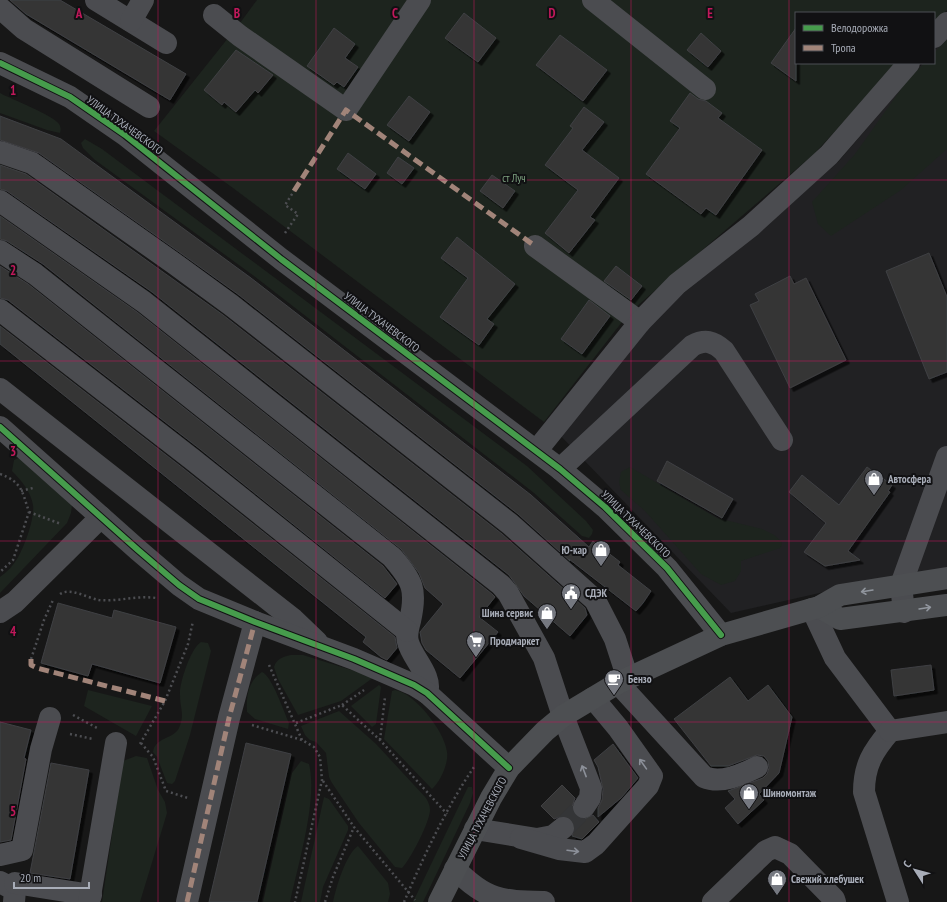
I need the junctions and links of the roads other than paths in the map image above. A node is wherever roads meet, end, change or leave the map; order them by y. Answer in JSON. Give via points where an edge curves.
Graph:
{"nodes":[{"id":1,"x":96,"y":0,"type":"edge"},
{"id":2,"x":143,"y":0,"type":"edge"},
{"id":3,"x":420,"y":0,"type":"edge"},
{"id":4,"x":593,"y":0,"type":"edge"},
{"id":5,"x":0,"y":8,"type":"edge"},
{"id":6,"x":214,"y":15,"type":"dead end"},
{"id":7,"x":131,"y":21,"type":"junction"},
{"id":8,"x":947,"y":23,"type":"edge"},
{"id":9,"x":935,"y":36,"type":"edge"},
{"id":10,"x":166,"y":43,"type":"dead end"},
{"id":11,"x":0,"y":63,"type":"edge"},
{"id":12,"x":908,"y":64,"type":"edge"},
{"id":13,"x":705,"y":89,"type":"dead end"},
{"id":14,"x":149,"y":107,"type":"dead end"},
{"id":15,"x":0,"y":152,"type":"edge"},
{"id":16,"x":0,"y":201,"type":"edge"},
{"id":17,"x":535,"y":246,"type":"dead end"},
{"id":18,"x":0,"y":251,"type":"edge"},
{"id":19,"x":0,"y":310,"type":"edge"},
{"id":20,"x":640,"y":322,"type":"junction"},
{"id":21,"x":0,"y":389,"type":"edge"},
{"id":22,"x":0,"y":427,"type":"edge"},
{"id":23,"x":782,"y":440,"type":"dead end"},
{"id":24,"x":537,"y":450,"type":"junction"},
{"id":25,"x":947,"y":457,"type":"edge"},
{"id":26,"x":560,"y":469,"type":"junction"},
{"id":27,"x":940,"y":498,"type":"edge"},
{"id":28,"x":101,"y":517,"type":"junction"},
{"id":29,"x":947,"y":578,"type":"edge"},
{"id":30,"x":901,"y":585,"type":"junction"},
{"id":31,"x":947,"y":605,"type":"edge"},
{"id":32,"x":816,"y":608,"type":"junction"},
{"id":33,"x":0,"y":612,"type":"edge"},
{"id":34,"x":904,"y":612,"type":"junction"},
{"id":35,"x":253,"y":630,"type":"junction"},
{"id":36,"x":407,"y":631,"type":"junction"},
{"id":37,"x":721,"y":635,"type":"junction"},
{"id":38,"x":326,"y":649,"type":"junction"},
{"id":39,"x":623,"y":681,"type":"junction"},
{"id":40,"x":427,"y":693,"type":"junction"},
{"id":41,"x":593,"y":698,"type":"junction"},
{"id":42,"x":563,"y":716,"type":"junction"},
{"id":43,"x":56,"y":720,"type":"road end"},
{"id":44,"x":947,"y":722,"type":"edge"},
{"id":45,"x":890,"y":731,"type":"junction"},
{"id":46,"x":110,"y":737,"type":"road end"},
{"id":47,"x":757,"y":767,"type":"dead end"},
{"id":48,"x":509,"y":768,"type":"junction"},
{"id":49,"x":584,"y":807,"type":"tunnel mouth"},
{"id":50,"x":563,"y":828,"type":"tunnel mouth"},
{"id":51,"x":475,"y":829,"type":"junction"},
{"id":52,"x":521,"y":838,"type":"junction"},
{"id":53,"x":22,"y":850,"type":"junction"},
{"id":54,"x":0,"y":855,"type":"edge"},
{"id":55,"x":455,"y":869,"type":"junction"},
{"id":56,"x":11,"y":889,"type":"edge"},
{"id":57,"x":473,"y":894,"type":"edge"},
{"id":58,"x":90,"y":898,"type":"edge"},
{"id":59,"x":187,"y":902,"type":"edge"},
{"id":60,"x":439,"y":902,"type":"edge"},
{"id":61,"x":544,"y":902,"type":"edge"},
{"id":62,"x":713,"y":902,"type":"edge"},
{"id":63,"x":835,"y":902,"type":"edge"},
{"id":64,"x":898,"y":902,"type":"edge"}],
"edges":[{"from":1,"to":7,"type":"street"},
{"from":2,"to":7,"type":"street"},
{"from":3,"to":6,"type":"street","via":[[346,110]]},
{"from":4,"to":13,"type":"street"},
{"from":5,"to":14,"type":"street","via":[[24,29]]},
{"from":7,"to":10,"type":"street"},
{"from":8,"to":9,"type":"street"},
{"from":11,"to":24,"type":"street","name":"УЛИЦА ТУХАЧЕВСКОГО","via":[[70,97],[125,136],[281,259]]},
{"from":12,"to":20,"type":"street","via":[[829,155],[751,226],[677,284]]},
{"from":15,"to":39,"type":"street","via":[[32,163],[175,264],[510,524],[595,600],[615,639]]},
{"from":16,"to":42,"type":"street","via":[[144,302],[501,585],[544,658]]},
{"from":17,"to":20,"type":"street"},
{"from":18,"to":36,"type":"street","via":[[35,274],[392,558],[408,575],[414,589],[406,595]]},
{"from":19,"to":36,"type":"street"},
{"from":20,"to":24,"type":"street"},
{"from":21,"to":38,"type":"street","via":[[293,619]]},
{"from":22,"to":28,"type":"street"},
{"from":23,"to":26,"type":"street","via":[[724,351],[709,342],[701,342],[692,346]]},
{"from":24,"to":26,"type":"street","name":"УЛИЦА ТУХАЧЕВСКОГО"},
{"from":25,"to":27,"type":"street"},
{"from":26,"to":37,"type":"street","name":"УЛИЦА ТУХАЧЕВСКОГО","via":[[605,507],[667,568]]},
{"from":27,"to":30,"type":"street"},
{"from":28,"to":33,"type":"street","via":[[16,602]]},
{"from":28,"to":35,"type":"street","via":[[187,591]]},
{"from":29,"to":30,"type":"main road","name":"УЛИЦА ТУХАЧЕВСКОГО"},
{"from":30,"to":32,"type":"main road","name":"УЛИЦА ТУХАЧЕВСКОГО","one_way":true,"via":[[840,595]]},
{"from":30,"to":34,"type":"street"},
{"from":34,"to":31,"type":"main road","one_way":true},
{"from":32,"to":34,"type":"main road","via":[[840,619]]},
{"from":32,"to":37,"type":"main road","name":"УЛИЦА ТУХАЧЕВСКОГО"},
{"from":32,"to":45,"type":"street","via":[[835,658]]},
{"from":35,"to":38,"type":"street"},
{"from":35,"to":59,"type":"street","via":[[229,718]]},
{"from":36,"to":40,"type":"street","via":[[408,642],[427,683]]},
{"from":37,"to":39,"type":"main road","name":"УЛИЦА ТУХАЧЕВСКОГО"},
{"from":38,"to":40,"type":"street","via":[[414,685]]},
{"from":39,"to":41,"type":"main road","name":"УЛИЦА ТУХАЧЕВСКОГО"},
{"from":39,"to":47,"type":"street","via":[[704,777],[712,780],[741,776]]},
{"from":40,"to":48,"type":"street"},
{"from":41,"to":42,"type":"main road","name":"УЛИЦА ТУХАЧЕВСКОГО"},
{"from":52,"to":41,"type":"street","one_way":true,"via":[[559,849],[585,852],[596,844],[648,786],[652,776]]},
{"from":42,"to":48,"type":"main road","name":"УЛИЦА ТУХАЧЕВСКОГО"},
{"from":49,"to":42,"type":"street","one_way":true,"via":[[590,798],[591,788]]},
{"from":43,"to":53,"type":"street"},
{"from":44,"to":45,"type":"street"},
{"from":45,"to":64,"type":"street","via":[[874,750],[864,774],[864,792]]},
{"from":46,"to":58,"type":"street"},
{"from":48,"to":51,"type":"main road","name":"УЛИЦА ТУХАЧЕВСКОГО"},
{"from":50,"to":52,"type":"street","via":[[553,836]]},
{"from":51,"to":52,"type":"street"},
{"from":51,"to":55,"type":"main road","name":"УЛИЦА ТУХАЧЕВСКОГО"},
{"from":53,"to":54,"type":"street"},
{"from":53,"to":56,"type":"street"},
{"from":55,"to":57,"type":"street"},
{"from":55,"to":60,"type":"main road","name":"УЛИЦА ТУХАЧЕВСКОГО"},
{"from":56,"to":58,"type":"street"},
{"from":57,"to":61,"type":"street","via":[[510,901]]},
{"from":62,"to":63,"type":"street","via":[[763,853],[775,847],[790,854]]}]}
